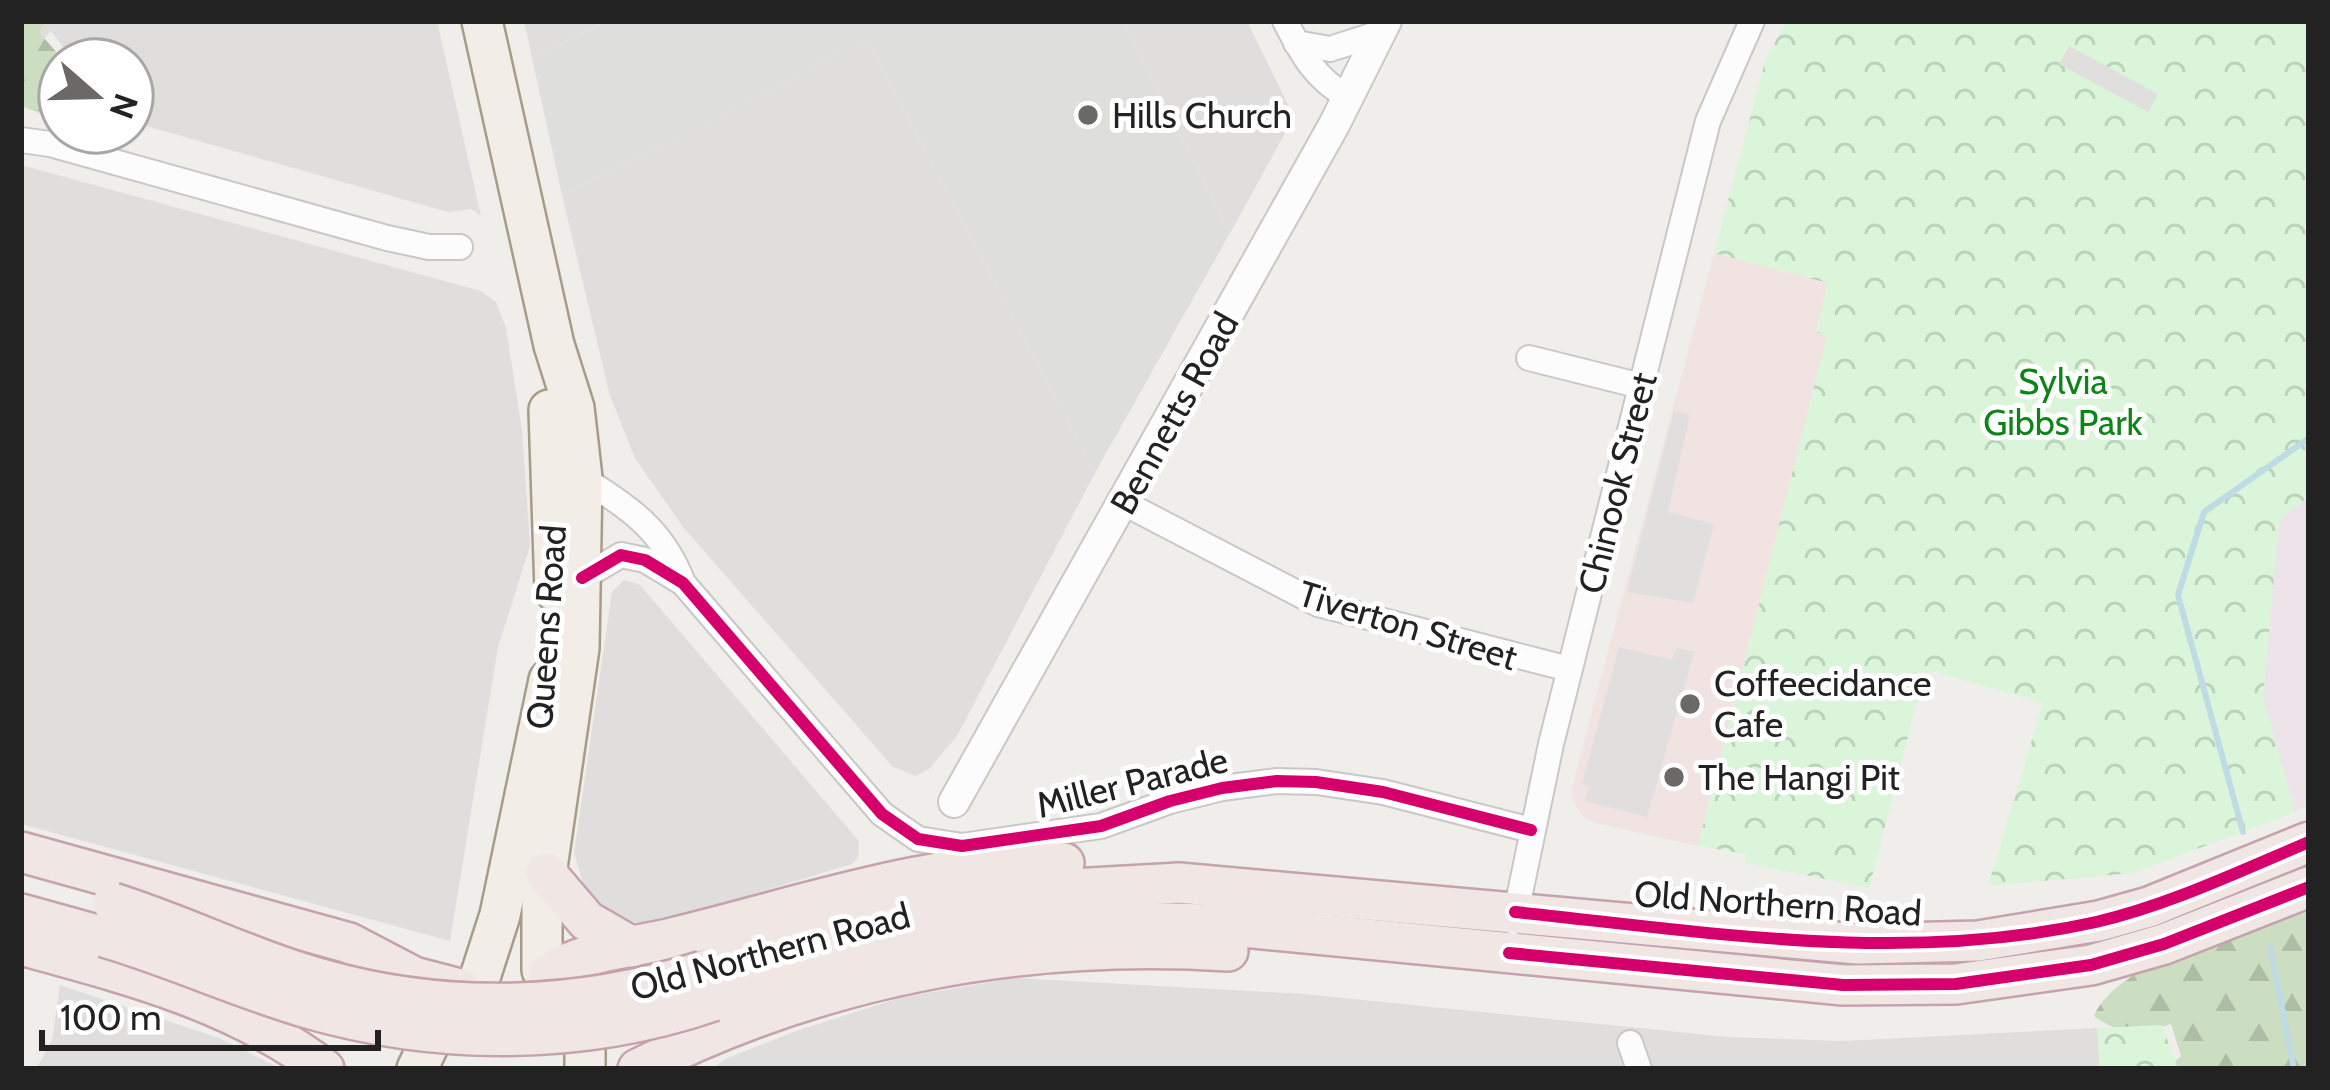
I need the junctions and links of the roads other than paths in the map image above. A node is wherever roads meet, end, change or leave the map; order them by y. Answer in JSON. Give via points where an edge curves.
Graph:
{"nodes":[{"id":1,"x":482,"y":21,"type":"edge"},
{"id":2,"x":1752,"y":21,"type":"edge"},
{"id":3,"x":1383,"y":27,"type":"edge"},
{"id":4,"x":1291,"y":32,"type":"edge"},
{"id":5,"x":1348,"y":97,"type":"junction"},
{"id":6,"x":21,"y":140,"type":"edge"},
{"id":7,"x":460,"y":247,"type":"dead end"},
{"id":8,"x":554,"y":345,"type":"junction"},
{"id":9,"x":1529,"y":358,"type":"dead end"},
{"id":10,"x":1641,"y":386,"type":"junction"},
{"id":11,"x":582,"y":478,"type":"junction"},
{"id":12,"x":1124,"y":503,"type":"junction"},
{"id":13,"x":582,"y":578,"type":"junction"},
{"id":14,"x":683,"y":583,"type":"junction"},
{"id":15,"x":1569,"y":669,"type":"junction"},
{"id":16,"x":955,"y":802,"type":"dead end"},
{"id":17,"x":1531,"y":830,"type":"junction"},
{"id":18,"x":2309,"y":842,"type":"edge"},
{"id":19,"x":21,"y":852,"type":"edge"},
{"id":20,"x":546,"y":873,"type":"junction"},
{"id":21,"x":21,"y":879,"type":"edge"},
{"id":22,"x":1240,"y":886,"type":"junction"},
{"id":23,"x":2309,"y":887,"type":"edge"},
{"id":24,"x":1516,"y":912,"type":"junction"},
{"id":25,"x":21,"y":914,"type":"edge"},
{"id":26,"x":109,"y":920,"type":"junction"},
{"id":27,"x":1363,"y":939,"type":"junction"},
{"id":28,"x":21,"y":945,"type":"edge"},
{"id":29,"x":632,"y":947,"type":"junction"},
{"id":30,"x":1509,"y":953,"type":"junction"},
{"id":31,"x":545,"y":972,"type":"junction"},
{"id":32,"x":471,"y":982,"type":"junction"},
{"id":33,"x":708,"y":986,"type":"junction"},
{"id":34,"x":1630,"y":1043,"type":"dead end"},
{"id":35,"x":324,"y":1069,"type":"edge"},
{"id":36,"x":417,"y":1069,"type":"edge"},
{"id":37,"x":585,"y":1069,"type":"edge"},
{"id":38,"x":638,"y":1069,"type":"edge"},
{"id":39,"x":1639,"y":1069,"type":"edge"}],
"edges":[{"from":1,"to":8,"type":"main road","name":"Queens Road"},
{"from":2,"to":10,"type":"street","name":"Chinook Street","via":[[1708,121]]},
{"from":3,"to":4,"type":"street","via":[[1330,49]]},
{"from":3,"to":5,"type":"street","name":"Bennetts Road"},
{"from":4,"to":5,"type":"street","via":[[1323,82]]},
{"from":5,"to":12,"type":"street","name":"Bennetts Road"},
{"from":6,"to":7,"type":"street","via":[[387,238]]},
{"from":8,"to":11,"type":"main road","name":"Queens Road","via":[[574,408]]},
{"from":8,"to":32,"type":"main road","name":"Queens Road","via":[[556,586],[548,697],[496,930]]},
{"from":9,"to":10,"type":"street"},
{"from":10,"to":15,"type":"street","name":"Chinook Street"},
{"from":11,"to":13,"type":"main road","name":"Queens Road"},
{"from":11,"to":14,"type":"street","name":"Miller Parade","via":[[652,529],[671,550]]},
{"from":12,"to":15,"type":"street","name":"Tiverton Street","via":[[1318,604]]},
{"from":12,"to":16,"type":"street","name":"Bennetts Road"},
{"from":13,"to":14,"type":"street","name":"Miller Parade","via":[[621,555]]},
{"from":13,"to":20,"type":"main road","name":"Queens Road"},
{"from":14,"to":17,"type":"street","name":"Miller Parade","via":[[882,814],[931,844],[1078,831],[1196,793],[1277,781],[1354,786]]},
{"from":15,"to":17,"type":"street","name":"Chinook Street"},
{"from":17,"to":24,"type":"street","name":"Chinook Street"},
{"from":18,"to":24,"type":"highway","name":"Old Northern Road","via":[[2149,907],[1978,941],[1858,944]]},
{"from":19,"to":32,"type":"highway","via":[[349,943],[414,977]]},
{"from":20,"to":29,"type":"highway","via":[[587,921]]},
{"from":20,"to":31,"type":"main road","name":"Queens Road"},
{"from":21,"to":26,"type":"highway","name":"Old Northern Road"},
{"from":22,"to":24,"type":"highway","name":"Old Northern Road"},
{"from":22,"to":29,"type":"highway","via":[[1191,866],[990,868],[833,895]]},
{"from":22,"to":33,"type":"highway","name":"Old Northern Road","via":[[1019,892],[840,926]]},
{"from":23,"to":30,"type":"highway","name":"Old Northern Road","via":[[2164,944],[1956,984],[1843,985]]},
{"from":24,"to":30,"type":"street","name":"Chinook Street"},
{"from":25,"to":26,"type":"highway","name":"Old Northern Road"},
{"from":26,"to":33,"type":"highway","name":"Old Northern Road","bridge":true,"via":[[408,998],[566,1001]]},
{"from":27,"to":30,"type":"highway","name":"Old Northern Road"},
{"from":27,"to":33,"type":"highway","name":"Old Northern Road","via":[[1153,921],[1024,926]]},
{"from":27,"to":38,"type":"highway","via":[[1314,956],[1094,948],[906,973],[724,1030]]},
{"from":28,"to":35,"type":"highway","via":[[173,989]]},
{"from":29,"to":31,"type":"highway"},
{"from":31,"to":32,"type":"main road","via":[[515,965]]},
{"from":31,"to":37,"type":"main road","via":[[565,984],[581,1010]]},
{"from":32,"to":36,"type":"main road","name":"Queens Road","via":[[436,1024]]},
{"from":34,"to":39,"type":"street"}]}
